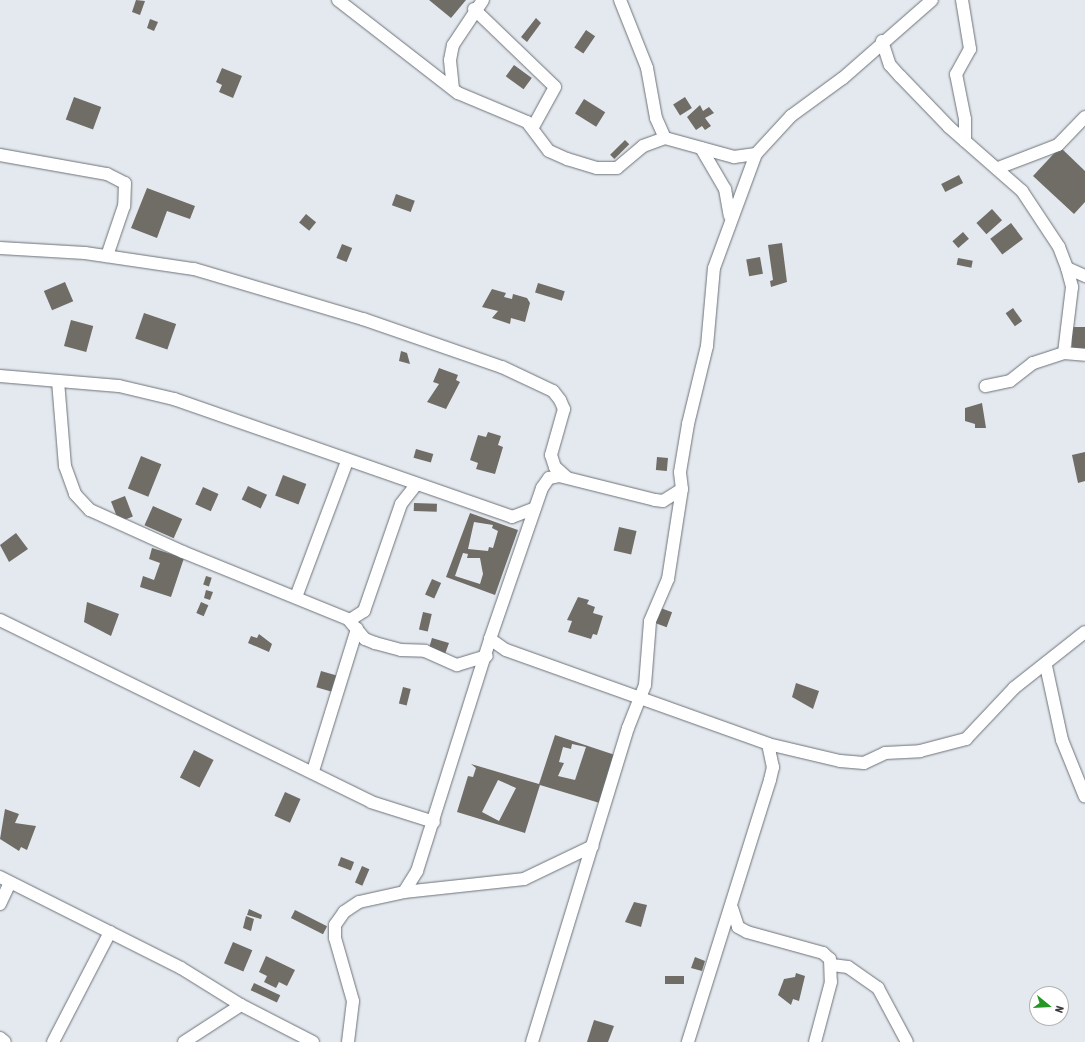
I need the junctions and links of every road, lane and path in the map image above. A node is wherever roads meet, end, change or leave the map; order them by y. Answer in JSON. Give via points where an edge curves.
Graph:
{"nodes":[{"id":1,"x":338,"y":0,"type":"edge"},
{"id":2,"x":483,"y":0,"type":"edge"},
{"id":3,"x":620,"y":0,"type":"edge"},
{"id":4,"x":932,"y":0,"type":"edge"},
{"id":5,"x":962,"y":0,"type":"edge"},
{"id":6,"x":474,"y":9,"type":"junction"},
{"id":7,"x":882,"y":41,"type":"junction"},
{"id":8,"x":453,"y":89,"type":"junction"},
{"id":9,"x":1085,"y":117,"type":"edge"},
{"id":10,"x":533,"y":127,"type":"junction"},
{"id":11,"x":665,"y":138,"type":"junction"},
{"id":12,"x":965,"y":141,"type":"junction"},
{"id":13,"x":702,"y":148,"type":"junction"},
{"id":14,"x":756,"y":154,"type":"junction"},
{"id":15,"x":0,"y":155,"type":"edge"},
{"id":16,"x":998,"y":168,"type":"junction"},
{"id":17,"x":730,"y":218,"type":"junction"},
{"id":18,"x":0,"y":248,"type":"edge"},
{"id":19,"x":107,"y":256,"type":"junction"},
{"id":20,"x":1067,"y":268,"type":"junction"},
{"id":21,"x":1085,"y":276,"type":"edge"},
{"id":22,"x":1064,"y":353,"type":"junction"},
{"id":23,"x":1085,"y":356,"type":"edge"},
{"id":24,"x":0,"y":376,"type":"edge"},
{"id":25,"x":58,"y":381,"type":"junction"},
{"id":26,"x":986,"y":386,"type":"dead end"},
{"id":27,"x":347,"y":461,"type":"junction"},
{"id":28,"x":566,"y":477,"type":"junction"},
{"id":29,"x":416,"y":485,"type":"junction"},
{"id":30,"x":682,"y":489,"type":"junction"},
{"id":31,"x":533,"y":509,"type":"junction"},
{"id":32,"x":296,"y":597,"type":"junction"},
{"id":33,"x":0,"y":620,"type":"edge"},
{"id":34,"x":353,"y":624,"type":"junction"},
{"id":35,"x":1085,"y":632,"type":"edge"},
{"id":36,"x":490,"y":639,"type":"junction"},
{"id":37,"x":487,"y":656,"type":"junction"},
{"id":38,"x":1046,"y":666,"type":"junction"},
{"id":39,"x":640,"y":699,"type":"junction"},
{"id":40,"x":768,"y":744,"type":"junction"},
{"id":41,"x":313,"y":771,"type":"junction"},
{"id":42,"x":1085,"y":797,"type":"edge"},
{"id":43,"x":434,"y":822,"type":"junction"},
{"id":44,"x":593,"y":846,"type":"junction"},
{"id":45,"x":5,"y":880,"type":"edge"},
{"id":46,"x":404,"y":892,"type":"junction"},
{"id":47,"x":0,"y":904,"type":"edge"},
{"id":48,"x":732,"y":906,"type":"junction"},
{"id":49,"x":110,"y":932,"type":"junction"},
{"id":50,"x":832,"y":965,"type":"junction"},
{"id":51,"x":241,"y":1005,"type":"junction"},
{"id":52,"x":0,"y":1038,"type":"edge"},
{"id":53,"x":5,"y":1042,"type":"edge"},
{"id":54,"x":53,"y":1042,"type":"edge"},
{"id":55,"x":184,"y":1042,"type":"edge"},
{"id":56,"x":313,"y":1042,"type":"edge"},
{"id":57,"x":348,"y":1042,"type":"edge"},
{"id":58,"x":532,"y":1042,"type":"edge"},
{"id":59,"x":688,"y":1042,"type":"edge"},
{"id":60,"x":815,"y":1042,"type":"edge"},
{"id":61,"x":907,"y":1042,"type":"edge"}],
"edges":[{"from":1,"to":8,"type":"street"},
{"from":2,"to":6,"type":"street"},
{"from":3,"to":11,"type":"street","via":[[647,68],[656,118]]},
{"from":4,"to":7,"type":"street"},
{"from":5,"to":12,"type":"street","via":[[970,49],[956,74],[965,119]]},
{"from":6,"to":8,"type":"street","via":[[453,45],[450,60]]},
{"from":6,"to":10,"type":"street","via":[[555,87]]},
{"from":7,"to":12,"type":"street","via":[[890,65]]},
{"from":7,"to":14,"type":"street","via":[[843,78],[791,116]]},
{"from":8,"to":10,"type":"street"},
{"from":9,"to":16,"type":"street","via":[[1058,145]]},
{"from":10,"to":11,"type":"street","via":[[549,150],[597,168],[618,168],[643,146]]},
{"from":11,"to":13,"type":"street"},
{"from":12,"to":16,"type":"street"},
{"from":13,"to":14,"type":"street","via":[[745,158]]},
{"from":13,"to":17,"type":"street","via":[[725,189]]},
{"from":14,"to":17,"type":"street"},
{"from":15,"to":19,"type":"street","via":[[107,174],[125,183],[124,206]]},
{"from":16,"to":20,"type":"street","via":[[1022,191],[1041,217]]},
{"from":17,"to":30,"type":"street","via":[[714,268],[707,346],[688,424],[680,472]]},
{"from":18,"to":19,"type":"street"},
{"from":19,"to":28,"type":"street","via":[[194,269],[356,317],[461,351],[554,391],[564,409],[552,461]]},
{"from":20,"to":21,"type":"street"},
{"from":20,"to":22,"type":"street","via":[[1072,287]]},
{"from":22,"to":23,"type":"street"},
{"from":22,"to":26,"type":"street","via":[[1033,362],[1010,381]]},
{"from":24,"to":25,"type":"street"},
{"from":25,"to":27,"type":"street","via":[[119,386],[174,398]]},
{"from":25,"to":32,"type":"street","via":[[65,466],[82,504],[183,552]]},
{"from":27,"to":29,"type":"street"},
{"from":27,"to":32,"type":"street"},
{"from":28,"to":30,"type":"street","via":[[663,501]]},
{"from":28,"to":31,"type":"street","via":[[549,478]]},
{"from":29,"to":31,"type":"street","via":[[512,517]]},
{"from":29,"to":34,"type":"street","via":[[401,504],[364,611]]},
{"from":30,"to":39,"type":"street","via":[[668,579],[650,621],[647,668]]},
{"from":31,"to":36,"type":"street"},
{"from":32,"to":34,"type":"street"},
{"from":33,"to":41,"type":"street"},
{"from":34,"to":37,"type":"street","via":[[375,643],[401,650],[425,651],[457,664]]},
{"from":34,"to":41,"type":"street"},
{"from":35,"to":38,"type":"street"},
{"from":36,"to":37,"type":"street"},
{"from":36,"to":39,"type":"street","via":[[506,650]]},
{"from":37,"to":43,"type":"street"},
{"from":38,"to":40,"type":"street","via":[[989,710],[966,739],[920,751],[885,753],[864,763],[840,761]]},
{"from":38,"to":42,"type":"street","via":[[1062,740]]},
{"from":39,"to":40,"type":"street"},
{"from":39,"to":44,"type":"street"},
{"from":40,"to":48,"type":"street","via":[[773,767]]},
{"from":41,"to":43,"type":"street","via":[[371,802]]},
{"from":43,"to":46,"type":"street","via":[[417,871]]},
{"from":44,"to":46,"type":"street","via":[[524,879]]},
{"from":44,"to":58,"type":"street"},
{"from":45,"to":47,"type":"street"},
{"from":45,"to":49,"type":"street"},
{"from":46,"to":57,"type":"street","via":[[359,902],[344,912],[335,925],[335,938],[353,1001]]},
{"from":48,"to":50,"type":"street","via":[[738,927],[823,953]]},
{"from":48,"to":59,"type":"street"},
{"from":49,"to":51,"type":"street","via":[[181,968]]},
{"from":49,"to":54,"type":"street"},
{"from":50,"to":60,"type":"street","via":[[826,1009]]},
{"from":50,"to":61,"type":"street","via":[[848,967],[878,988]]},
{"from":51,"to":55,"type":"street"},
{"from":51,"to":56,"type":"street"},
{"from":52,"to":53,"type":"street"}]}
